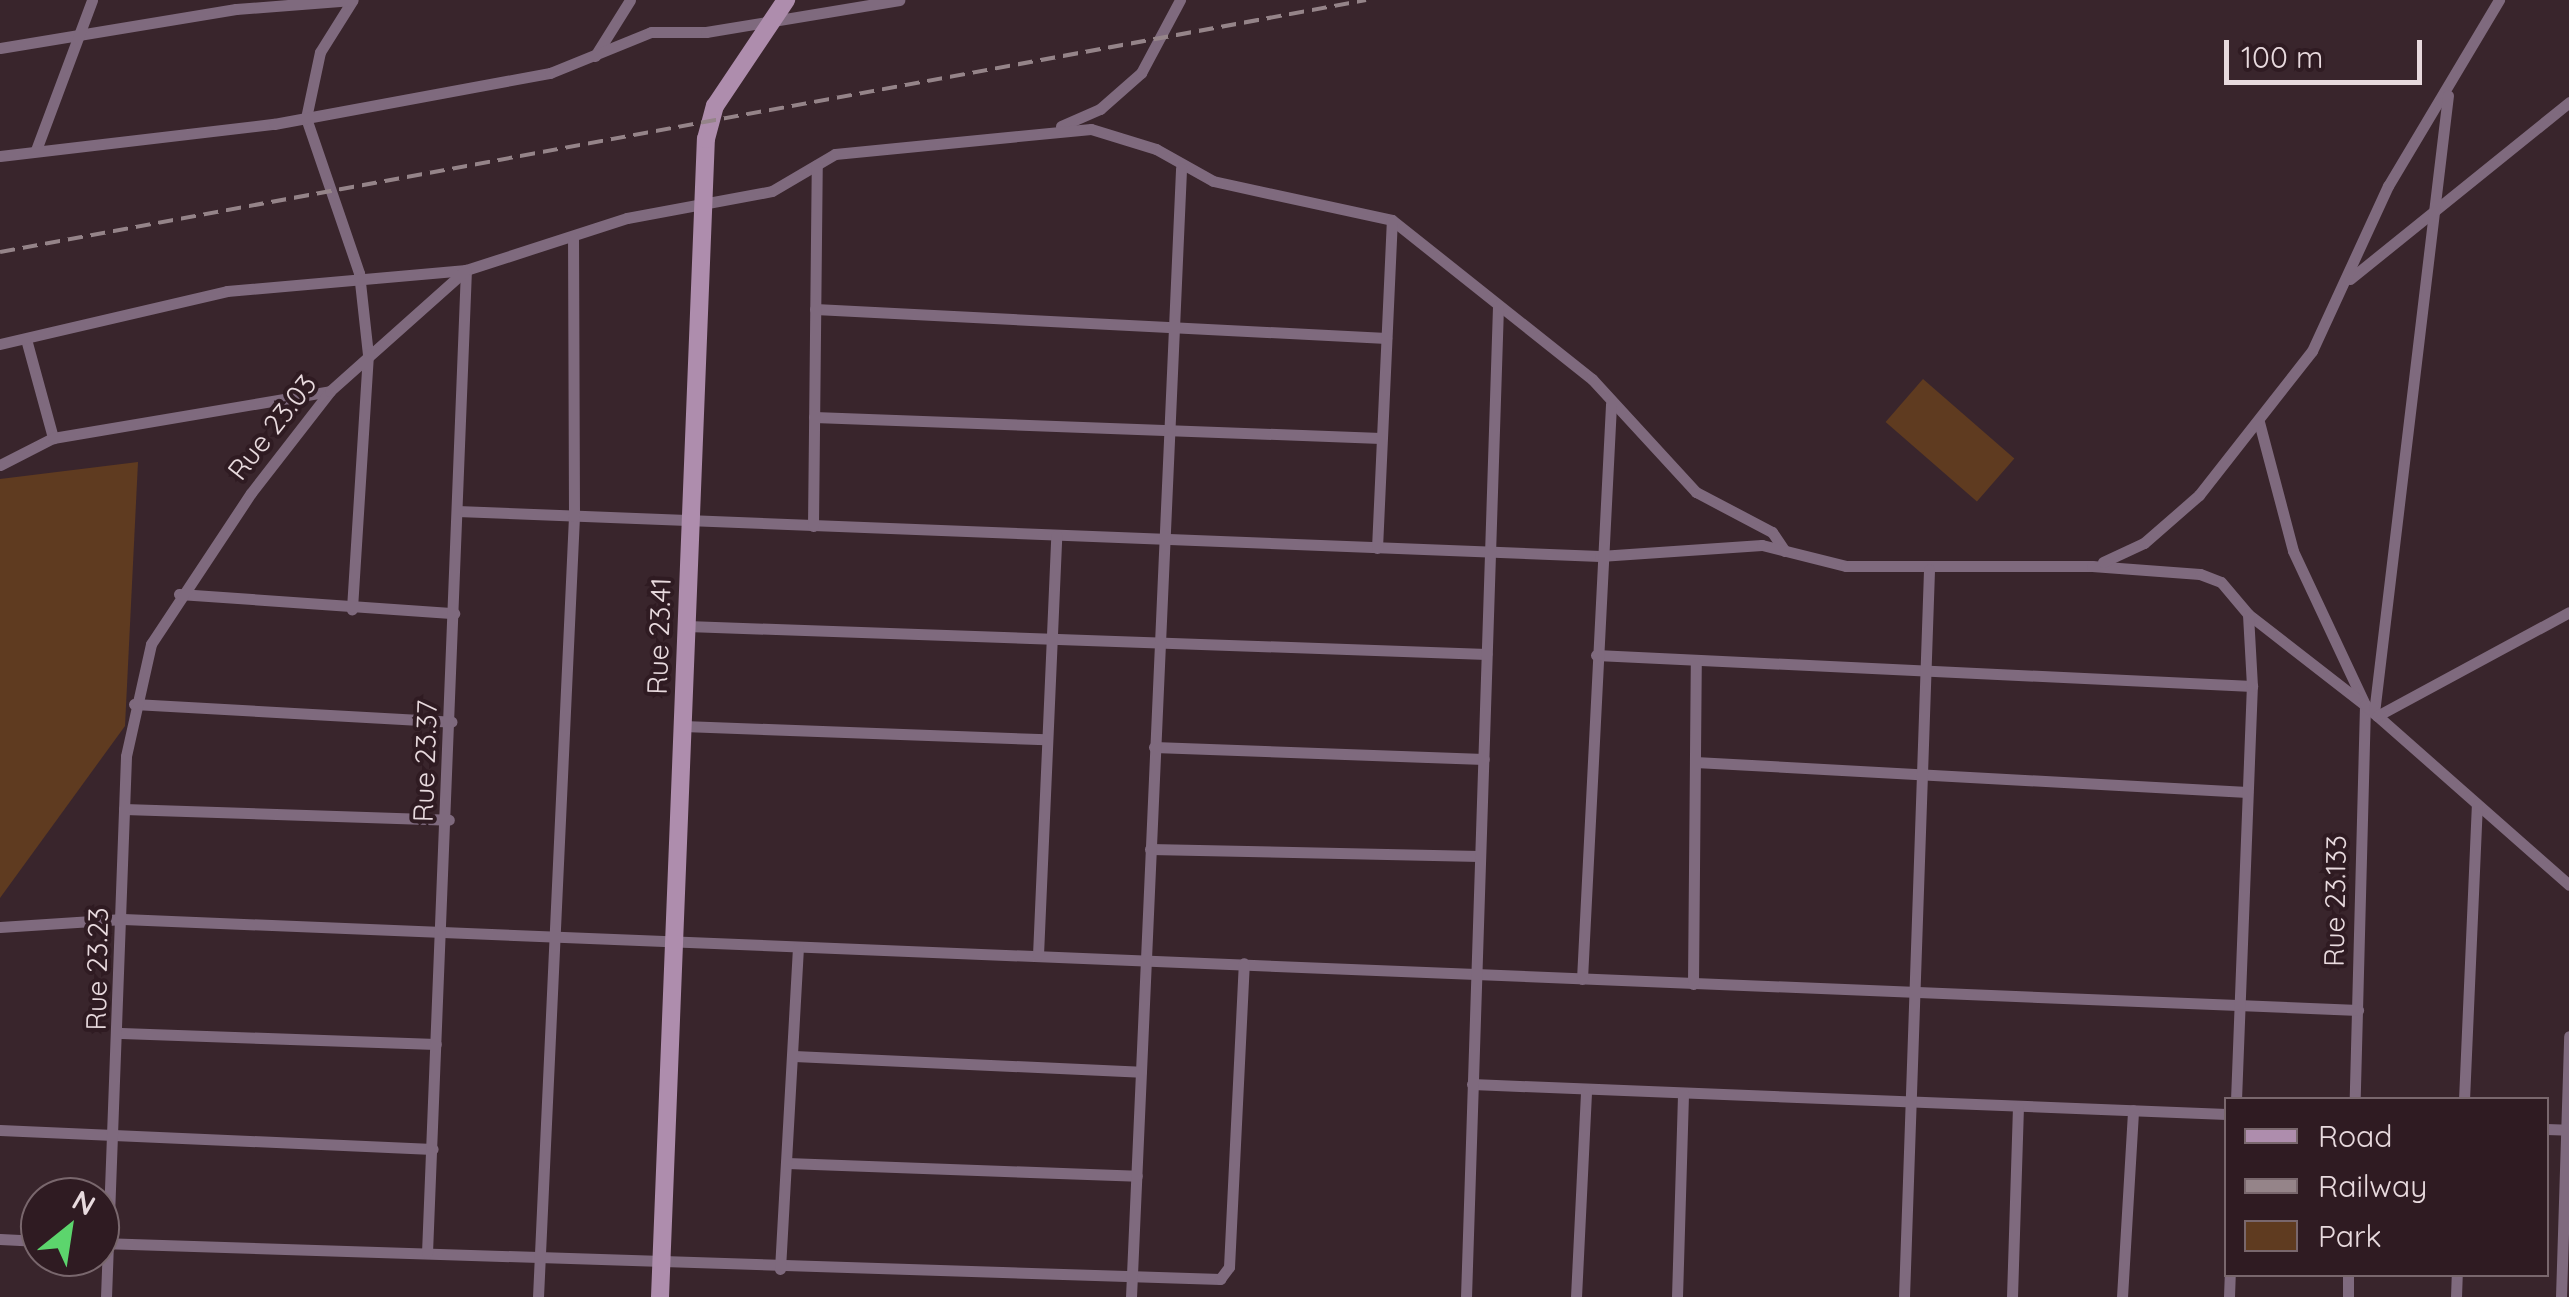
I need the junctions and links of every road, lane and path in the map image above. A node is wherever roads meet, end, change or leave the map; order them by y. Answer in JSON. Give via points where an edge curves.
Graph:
{"nodes":[{"id":1,"x":92,"y":0,"type":"edge"},
{"id":2,"x":352,"y":0,"type":"edge"},
{"id":3,"x":630,"y":0,"type":"edge"},
{"id":4,"x":786,"y":0,"type":"edge"},
{"id":5,"x":899,"y":0,"type":"edge"},
{"id":6,"x":1180,"y":0,"type":"edge"},
{"id":7,"x":2500,"y":0,"type":"edge"},
{"id":8,"x":773,"y":20,"type":"junction"},
{"id":9,"x":79,"y":33,"type":"junction"},
{"id":10,"x":0,"y":48,"type":"edge"},
{"id":11,"x":595,"y":57,"type":"junction"},
{"id":12,"x":2448,"y":90,"type":"junction"},
{"id":13,"x":2569,"y":102,"type":"edge"},
{"id":14,"x":306,"y":118,"type":"junction"},
{"id":15,"x":1056,"y":128,"type":"junction"},
{"id":16,"x":36,"y":150,"type":"junction"},
{"id":17,"x":0,"y":156,"type":"edge"},
{"id":18,"x":817,"y":165,"type":"junction"},
{"id":19,"x":1181,"y":168,"type":"junction"},
{"id":20,"x":702,"y":202,"type":"junction"},
{"id":21,"x":2434,"y":218,"type":"junction"},
{"id":22,"x":1392,"y":220,"type":"junction"},
{"id":23,"x":573,"y":238,"type":"junction"},
{"id":24,"x":466,"y":270,"type":"junction"},
{"id":25,"x":359,"y":273,"type":"junction"},
{"id":26,"x":2350,"y":279,"type":"junction"},
{"id":27,"x":1498,"y":306,"type":"junction"},
{"id":28,"x":815,"y":310,"type":"junction"},
{"id":29,"x":1172,"y":330,"type":"junction"},
{"id":30,"x":1386,"y":338,"type":"junction"},
{"id":31,"x":26,"y":339,"type":"junction"},
{"id":32,"x":0,"y":344,"type":"edge"},
{"id":33,"x":368,"y":354,"type":"junction"},
{"id":34,"x":330,"y":391,"type":"junction"},
{"id":35,"x":1611,"y":402,"type":"junction"},
{"id":36,"x":814,"y":417,"type":"junction"},
{"id":37,"x":2259,"y":422,"type":"junction"},
{"id":38,"x":1168,"y":430,"type":"junction"},
{"id":39,"x":53,"y":438,"type":"junction"},
{"id":40,"x":1382,"y":438,"type":"junction"},
{"id":41,"x":0,"y":465,"type":"edge"},
{"id":42,"x":457,"y":511,"type":"junction"},
{"id":43,"x":574,"y":516,"type":"junction"},
{"id":44,"x":691,"y":520,"type":"junction"},
{"id":45,"x":813,"y":526,"type":"junction"},
{"id":46,"x":1056,"y":535,"type":"junction"},
{"id":47,"x":1163,"y":539,"type":"junction"},
{"id":48,"x":1377,"y":548,"type":"junction"},
{"id":49,"x":1785,"y":550,"type":"junction"},
{"id":50,"x":1490,"y":553,"type":"junction"},
{"id":51,"x":1600,"y":556,"type":"junction"},
{"id":52,"x":2092,"y":566,"type":"junction"},
{"id":53,"x":1930,"y":569,"type":"junction"},
{"id":54,"x":179,"y":594,"type":"junction"},
{"id":55,"x":352,"y":608,"type":"junction"},
{"id":56,"x":2569,"y":612,"type":"edge"},
{"id":57,"x":454,"y":613,"type":"junction"},
{"id":58,"x":2248,"y":614,"type":"junction"},
{"id":59,"x":686,"y":626,"type":"junction"},
{"id":60,"x":1051,"y":640,"type":"junction"},
{"id":61,"x":1158,"y":643,"type":"junction"},
{"id":62,"x":151,"y":644,"type":"joint"},
{"id":63,"x":1487,"y":654,"type":"junction"},
{"id":64,"x":1596,"y":656,"type":"junction"},
{"id":65,"x":1696,"y":663,"type":"junction"},
{"id":66,"x":1926,"y":675,"type":"junction"},
{"id":67,"x":2252,"y":686,"type":"junction"},
{"id":68,"x":134,"y":704,"type":"junction"},
{"id":69,"x":2372,"y":711,"type":"junction"},
{"id":70,"x":451,"y":722,"type":"junction"},
{"id":71,"x":683,"y":726,"type":"junction"},
{"id":72,"x":1046,"y":739,"type":"junction"},
{"id":73,"x":1154,"y":748,"type":"junction"},
{"id":74,"x":1484,"y":760,"type":"junction"},
{"id":75,"x":1695,"y":762,"type":"junction"},
{"id":76,"x":1922,"y":774,"type":"junction"},
{"id":77,"x":2247,"y":792,"type":"junction"},
{"id":78,"x":2476,"y":805,"type":"junction"},
{"id":79,"x":124,"y":809,"type":"junction"},
{"id":80,"x":449,"y":820,"type":"junction"},
{"id":81,"x":1150,"y":849,"type":"junction"},
{"id":82,"x":1480,"y":856,"type":"junction"},
{"id":83,"x":2569,"y":885,"type":"edge"},
{"id":84,"x":123,"y":919,"type":"junction"},
{"id":85,"x":0,"y":926,"type":"edge"},
{"id":86,"x":442,"y":932,"type":"junction"},
{"id":87,"x":551,"y":937,"type":"junction"},
{"id":88,"x":672,"y":944,"type":"junction"},
{"id":89,"x":798,"y":948,"type":"junction"},
{"id":90,"x":1038,"y":956,"type":"junction"},
{"id":91,"x":1144,"y":960,"type":"junction"},
{"id":92,"x":1244,"y":963,"type":"junction"},
{"id":93,"x":1476,"y":975,"type":"junction"},
{"id":94,"x":1582,"y":978,"type":"junction"},
{"id":95,"x":1692,"y":984,"type":"junction"},
{"id":96,"x":1915,"y":992,"type":"junction"},
{"id":97,"x":2240,"y":1005,"type":"junction"},
{"id":98,"x":2358,"y":1010,"type":"junction"},
{"id":99,"x":121,"y":1033,"type":"junction"},
{"id":100,"x":2569,"y":1036,"type":"edge"},
{"id":101,"x":436,"y":1044,"type":"junction"},
{"id":102,"x":794,"y":1056,"type":"junction"},
{"id":103,"x":1141,"y":1072,"type":"junction"},
{"id":104,"x":1472,"y":1084,"type":"junction"},
{"id":105,"x":1586,"y":1089,"type":"junction"},
{"id":106,"x":1683,"y":1093,"type":"junction"},
{"id":107,"x":2236,"y":1097,"type":"edge"},
{"id":108,"x":2354,"y":1097,"type":"edge"},
{"id":109,"x":2464,"y":1097,"type":"edge"},
{"id":110,"x":1911,"y":1102,"type":"junction"},
{"id":111,"x":2018,"y":1106,"type":"junction"},
{"id":112,"x":2133,"y":1110,"type":"junction"},
{"id":113,"x":2224,"y":1114,"type":"edge"},
{"id":114,"x":0,"y":1130,"type":"edge"},
{"id":115,"x":2567,"y":1130,"type":"edge"},
{"id":116,"x":115,"y":1137,"type":"junction"},
{"id":117,"x":433,"y":1149,"type":"junction"},
{"id":118,"x":787,"y":1164,"type":"junction"},
{"id":119,"x":1136,"y":1176,"type":"junction"},
{"id":120,"x":111,"y":1177,"type":"edge"},
{"id":121,"x":120,"y":1243,"type":"edge"},
{"id":122,"x":426,"y":1253,"type":"junction"},
{"id":123,"x":540,"y":1260,"type":"junction"},
{"id":124,"x":661,"y":1263,"type":"junction"},
{"id":125,"x":780,"y":1269,"type":"junction"},
{"id":126,"x":1132,"y":1282,"type":"junction"},
{"id":127,"x":538,"y":1297,"type":"edge"},
{"id":128,"x":660,"y":1297,"type":"edge"},
{"id":129,"x":1131,"y":1297,"type":"edge"},
{"id":130,"x":1466,"y":1297,"type":"edge"},
{"id":131,"x":1576,"y":1297,"type":"edge"},
{"id":132,"x":1676,"y":1297,"type":"edge"},
{"id":133,"x":1904,"y":1297,"type":"edge"},
{"id":134,"x":2012,"y":1297,"type":"edge"},
{"id":135,"x":2122,"y":1297,"type":"edge"},
{"id":136,"x":2561,"y":1297,"type":"edge"}],
"edges":[{"from":1,"to":9,"type":"street"},
{"from":2,"to":9,"type":"street"},
{"from":2,"to":14,"type":"street","via":[[320,52]]},
{"from":3,"to":11,"type":"street"},
{"from":4,"to":8,"type":"street","name":"Rue 23.41"},
{"from":5,"to":8,"type":"street"},
{"from":6,"to":15,"type":"street","via":[[1142,73],[1100,108]]},
{"from":7,"to":12,"type":"street"},
{"from":8,"to":11,"type":"street","via":[[651,32]]},
{"from":8,"to":20,"type":"street","name":"Rue 23.41","via":[[708,124]]},
{"from":9,"to":10,"type":"street"},
{"from":9,"to":16,"type":"street"},
{"from":11,"to":14,"type":"street","via":[[550,73]]},
{"from":12,"to":21,"type":"street","name":"Rue 23.133"},
{"from":12,"to":26,"type":"street","via":[[2388,186]]},
{"from":13,"to":21,"type":"street"},
{"from":14,"to":16,"type":"street"},
{"from":14,"to":25,"type":"street"},
{"from":15,"to":18,"type":"street","via":[[846,152]]},
{"from":15,"to":19,"type":"street","via":[[1117,134]]},
{"from":16,"to":17,"type":"street"},
{"from":18,"to":20,"type":"street","via":[[772,192]]},
{"from":18,"to":28,"type":"street"},
{"from":19,"to":22,"type":"street"},
{"from":19,"to":29,"type":"street"},
{"from":20,"to":23,"type":"street"},
{"from":20,"to":44,"type":"street","name":"Rue 23.41"},
{"from":21,"to":26,"type":"street"},
{"from":21,"to":69,"type":"street","name":"Rue 23.133"},
{"from":22,"to":27,"type":"street"},
{"from":22,"to":30,"type":"street"},
{"from":23,"to":24,"type":"street","via":[[502,252]]},
{"from":23,"to":43,"type":"street"},
{"from":24,"to":25,"type":"street"},
{"from":24,"to":33,"type":"street","name":"Rue 23.03"},
{"from":24,"to":42,"type":"street","name":"Rue 23.37"},
{"from":25,"to":31,"type":"street","via":[[226,290]]},
{"from":25,"to":33,"type":"street"},
{"from":26,"to":37,"type":"street","via":[[2312,351]]},
{"from":27,"to":35,"type":"street"},
{"from":27,"to":50,"type":"street"},
{"from":28,"to":29,"type":"street"},
{"from":28,"to":36,"type":"street"},
{"from":29,"to":30,"type":"street"},
{"from":29,"to":38,"type":"street"},
{"from":30,"to":40,"type":"street"},
{"from":31,"to":32,"type":"street"},
{"from":31,"to":39,"type":"street"},
{"from":33,"to":34,"type":"street","name":"Rue 23.03"},
{"from":33,"to":55,"type":"street"},
{"from":34,"to":39,"type":"street"},
{"from":34,"to":54,"type":"street","name":"Rue 23.03"},
{"from":35,"to":49,"type":"street","via":[[1696,492],[1772,532]]},
{"from":35,"to":51,"type":"street"},
{"from":36,"to":38,"type":"street"},
{"from":36,"to":45,"type":"street"},
{"from":37,"to":52,"type":"street","via":[[2176,516],[2124,556]]},
{"from":37,"to":69,"type":"street","via":[[2293,551]]},
{"from":38,"to":40,"type":"street"},
{"from":38,"to":47,"type":"street"},
{"from":39,"to":41,"type":"street"},
{"from":40,"to":48,"type":"street"},
{"from":42,"to":43,"type":"street"},
{"from":42,"to":57,"type":"street","name":"Rue 23.37"},
{"from":43,"to":44,"type":"street"},
{"from":43,"to":87,"type":"street"},
{"from":44,"to":45,"type":"street"},
{"from":44,"to":59,"type":"street","name":"Rue 23.41"},
{"from":45,"to":46,"type":"street"},
{"from":46,"to":47,"type":"street"},
{"from":46,"to":60,"type":"street"},
{"from":47,"to":48,"type":"street"},
{"from":47,"to":61,"type":"street"},
{"from":48,"to":50,"type":"street"},
{"from":49,"to":51,"type":"street","via":[[1736,545]]},
{"from":49,"to":53,"type":"street","via":[[1810,562]]},
{"from":50,"to":51,"type":"street"},
{"from":50,"to":63,"type":"street"},
{"from":51,"to":64,"type":"street"},
{"from":52,"to":53,"type":"street"},
{"from":52,"to":58,"type":"street","via":[[2212,577]]},
{"from":53,"to":66,"type":"street"},
{"from":54,"to":55,"type":"street"},
{"from":54,"to":62,"type":"street","name":"Rue 23.03"},
{"from":55,"to":57,"type":"street"},
{"from":56,"to":69,"type":"street"},
{"from":57,"to":70,"type":"street","name":"Rue 23.37"},
{"from":58,"to":67,"type":"street"},
{"from":58,"to":69,"type":"street"},
{"from":59,"to":60,"type":"street"},
{"from":59,"to":71,"type":"street","name":"Rue 23.41"},
{"from":60,"to":61,"type":"street"},
{"from":60,"to":72,"type":"street"},
{"from":61,"to":63,"type":"street"},
{"from":61,"to":73,"type":"street"},
{"from":62,"to":68,"type":"street","name":"Rue 23.23"},
{"from":63,"to":74,"type":"street"},
{"from":64,"to":65,"type":"street"},
{"from":64,"to":94,"type":"street"},
{"from":65,"to":66,"type":"street"},
{"from":65,"to":75,"type":"street"},
{"from":66,"to":67,"type":"street"},
{"from":66,"to":76,"type":"street"},
{"from":67,"to":77,"type":"street"},
{"from":68,"to":70,"type":"street"},
{"from":68,"to":79,"type":"street","name":"Rue 23.23"},
{"from":69,"to":78,"type":"street"},
{"from":69,"to":98,"type":"street","name":"Rue 23.133"},
{"from":70,"to":80,"type":"street","name":"Rue 23.37"},
{"from":71,"to":72,"type":"street"},
{"from":71,"to":88,"type":"street","name":"Rue 23.41"},
{"from":72,"to":90,"type":"street"},
{"from":73,"to":74,"type":"street"},
{"from":73,"to":81,"type":"street"},
{"from":74,"to":82,"type":"street"},
{"from":75,"to":76,"type":"street"},
{"from":75,"to":95,"type":"street"},
{"from":76,"to":77,"type":"street"},
{"from":76,"to":96,"type":"street"},
{"from":77,"to":97,"type":"street"},
{"from":78,"to":83,"type":"street"},
{"from":78,"to":109,"type":"street"},
{"from":79,"to":80,"type":"street"},
{"from":79,"to":84,"type":"street","name":"Rue 23.23"},
{"from":80,"to":86,"type":"street","name":"Rue 23.37"},
{"from":81,"to":82,"type":"street"},
{"from":81,"to":91,"type":"street"},
{"from":82,"to":93,"type":"street"},
{"from":84,"to":85,"type":"street"},
{"from":84,"to":86,"type":"street"},
{"from":84,"to":99,"type":"street","name":"Rue 23.23"},
{"from":86,"to":87,"type":"street"},
{"from":86,"to":101,"type":"street","name":"Rue 23.37"},
{"from":87,"to":88,"type":"street"},
{"from":87,"to":123,"type":"street"},
{"from":88,"to":89,"type":"street"},
{"from":88,"to":124,"type":"street","name":"Rue 23.41"},
{"from":89,"to":90,"type":"street"},
{"from":89,"to":102,"type":"street"},
{"from":90,"to":91,"type":"street"},
{"from":91,"to":92,"type":"street"},
{"from":91,"to":103,"type":"street"},
{"from":92,"to":93,"type":"street"},
{"from":92,"to":126,"type":"street","via":[[1228,1272],[1220,1279]]},
{"from":93,"to":94,"type":"street"},
{"from":93,"to":104,"type":"street"},
{"from":94,"to":95,"type":"street"},
{"from":95,"to":96,"type":"street"},
{"from":96,"to":97,"type":"street"},
{"from":96,"to":110,"type":"street"},
{"from":97,"to":98,"type":"street"},
{"from":97,"to":107,"type":"street"},
{"from":98,"to":108,"type":"street","name":"Rue 23.133"},
{"from":99,"to":101,"type":"street"},
{"from":99,"to":116,"type":"street","name":"Rue 23.23"},
{"from":100,"to":115,"type":"street"},
{"from":101,"to":117,"type":"street","name":"Rue 23.37"},
{"from":102,"to":103,"type":"street"},
{"from":102,"to":118,"type":"street"},
{"from":103,"to":119,"type":"street"},
{"from":104,"to":105,"type":"street"},
{"from":104,"to":130,"type":"street"},
{"from":105,"to":106,"type":"street"},
{"from":105,"to":131,"type":"street"},
{"from":106,"to":110,"type":"street"},
{"from":106,"to":132,"type":"street"},
{"from":110,"to":111,"type":"street"},
{"from":110,"to":133,"type":"street"},
{"from":111,"to":112,"type":"street"},
{"from":111,"to":134,"type":"street"},
{"from":112,"to":113,"type":"street"},
{"from":112,"to":135,"type":"street"},
{"from":114,"to":116,"type":"street"},
{"from":115,"to":136,"type":"street"},
{"from":116,"to":117,"type":"street"},
{"from":116,"to":120,"type":"street","name":"Rue 23.23"},
{"from":117,"to":122,"type":"street","name":"Rue 23.37"},
{"from":118,"to":119,"type":"street"},
{"from":118,"to":125,"type":"street"},
{"from":119,"to":126,"type":"street"},
{"from":121,"to":122,"type":"street"},
{"from":122,"to":123,"type":"street"},
{"from":123,"to":124,"type":"street"},
{"from":123,"to":127,"type":"street"},
{"from":124,"to":125,"type":"street"},
{"from":124,"to":128,"type":"street","name":"Rue 23.41"},
{"from":125,"to":126,"type":"street"},
{"from":126,"to":129,"type":"street"}]}
